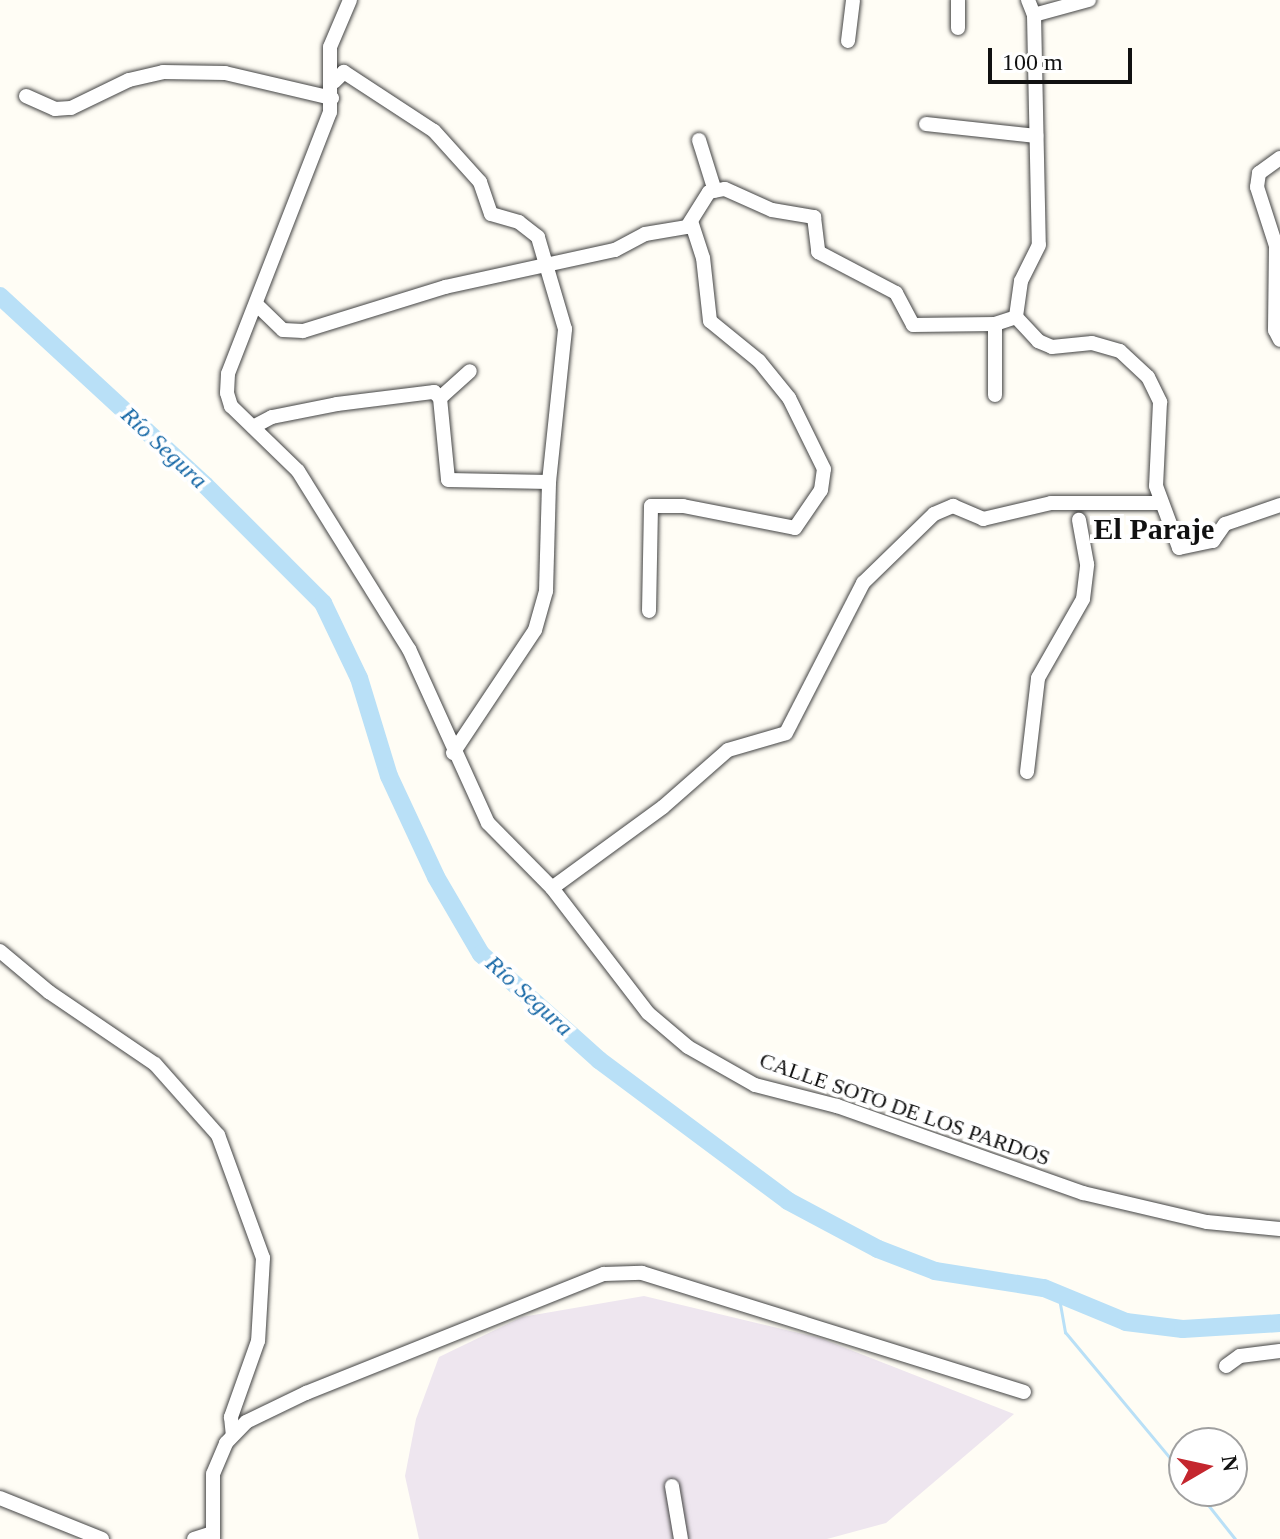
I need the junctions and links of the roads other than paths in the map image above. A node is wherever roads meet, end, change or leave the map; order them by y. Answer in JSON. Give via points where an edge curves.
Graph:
{"nodes":[{"id":1,"x":350,"y":0,"type":"edge"},
{"id":2,"x":853,"y":0,"type":"edge"},
{"id":3,"x":958,"y":0,"type":"edge"},
{"id":4,"x":1028,"y":0,"type":"edge"},
{"id":5,"x":1089,"y":0,"type":"edge"},
{"id":6,"x":1034,"y":15,"type":"junction"},
{"id":7,"x":958,"y":28,"type":"dead end"},
{"id":8,"x":848,"y":41,"type":"dead end"},
{"id":9,"x":334,"y":82,"type":"junction"},
{"id":10,"x":26,"y":96,"type":"dead end"},
{"id":11,"x":332,"y":98,"type":"junction"},
{"id":12,"x":926,"y":124,"type":"dead end"},
{"id":13,"x":1036,"y":136,"type":"junction"},
{"id":14,"x":699,"y":140,"type":"dead end"},
{"id":15,"x":1280,"y":158,"type":"edge"},
{"id":16,"x":715,"y":191,"type":"junction"},
{"id":17,"x":691,"y":222,"type":"junction"},
{"id":18,"x":548,"y":262,"type":"junction"},
{"id":19,"x":256,"y":304,"type":"junction"},
{"id":20,"x":1016,"y":317,"type":"junction"},
{"id":21,"x":995,"y":324,"type":"junction"},
{"id":22,"x":1280,"y":340,"type":"edge"},
{"id":23,"x":470,"y":371,"type":"dead end"},
{"id":24,"x":995,"y":395,"type":"dead end"},
{"id":25,"x":440,"y":398,"type":"junction"},
{"id":26,"x":253,"y":427,"type":"junction"},
{"id":27,"x":549,"y":482,"type":"junction"},
{"id":28,"x":1161,"y":503,"type":"junction"},
{"id":29,"x":1280,"y":505,"type":"edge"},
{"id":30,"x":1079,"y":520,"type":"dead end"},
{"id":31,"x":649,"y":611,"type":"dead end"},
{"id":32,"x":453,"y":753,"type":"junction"},
{"id":33,"x":1027,"y":772,"type":"dead end"},
{"id":34,"x":552,"y":888,"type":"junction"},
{"id":35,"x":0,"y":951,"type":"edge"},
{"id":36,"x":1280,"y":1229,"type":"edge"},
{"id":37,"x":1280,"y":1351,"type":"edge"},
{"id":38,"x":1226,"y":1366,"type":"dead end"},
{"id":39,"x":1024,"y":1392,"type":"dead end"},
{"id":40,"x":233,"y":1435,"type":"junction"},
{"id":41,"x":672,"y":1486,"type":"dead end"},
{"id":42,"x":0,"y":1498,"type":"edge"},
{"id":43,"x":212,"y":1536,"type":"edge"},
{"id":44,"x":102,"y":1539,"type":"edge"},
{"id":45,"x":194,"y":1539,"type":"edge"},
{"id":46,"x":681,"y":1539,"type":"edge"}],
"edges":[{"from":1,"to":9,"type":"street","name":"CALLE SOTO DE LOS PARDOS","via":[[330,47]]},
{"from":2,"to":8,"type":"street"},
{"from":3,"to":7,"type":"street"},
{"from":4,"to":6,"type":"street"},
{"from":5,"to":6,"type":"street"},
{"from":6,"to":13,"type":"street"},
{"from":9,"to":11,"type":"street","name":"CALLE SOTO DE LOS PARDOS"},
{"from":9,"to":18,"type":"street","via":[[344,72],[434,131],[480,182],[491,214],[519,222],[538,237]]},
{"from":10,"to":11,"type":"street","via":[[55,109],[71,108],[129,80],[163,72],[225,73]]},
{"from":11,"to":19,"type":"street","name":"CALLE SOTO DE LOS PARDOS"},
{"from":12,"to":13,"type":"street"},
{"from":13,"to":20,"type":"street","via":[[1039,245],[1021,281]]},
{"from":14,"to":16,"type":"street"},
{"from":15,"to":22,"type":"street","via":[[1259,173],[1257,187],[1276,246],[1275,330]]},
{"from":16,"to":17,"type":"street","via":[[699,203]]},
{"from":16,"to":21,"type":"street","via":[[725,189],[772,210],[814,217],[818,252],[896,293],[913,325]]},
{"from":17,"to":18,"type":"street","via":[[645,234],[615,250]]},
{"from":17,"to":31,"type":"street","via":[[703,258],[710,321],[759,361],[789,398],[824,469],[821,490],[795,528],[683,506],[651,506]]},
{"from":18,"to":19,"type":"street","via":[[303,331],[283,330]]},
{"from":18,"to":27,"type":"street","via":[[565,329]]},
{"from":19,"to":26,"type":"street","name":"CALLE SOTO DE LOS PARDOS","via":[[228,374],[227,393],[231,406]]},
{"from":20,"to":21,"type":"street"},
{"from":20,"to":28,"type":"street","via":[[1038,341],[1052,347],[1092,343],[1120,351],[1148,377],[1160,402],[1156,486]]},
{"from":21,"to":24,"type":"street"},
{"from":23,"to":25,"type":"street"},
{"from":25,"to":26,"type":"street","via":[[434,392],[337,404],[272,417]]},
{"from":25,"to":27,"type":"street","via":[[448,480]]},
{"from":26,"to":32,"type":"street","name":"CALLE SOTO DE LOS PARDOS","via":[[298,471],[402,638]]},
{"from":27,"to":32,"type":"street","via":[[546,591],[535,630]]},
{"from":28,"to":29,"type":"street","via":[[1179,548],[1213,541],[1225,524]]},
{"from":28,"to":34,"type":"street","via":[[1051,503],[983,519],[953,506],[934,514],[863,583],[786,733],[728,750],[663,807]]},
{"from":30,"to":33,"type":"street","via":[[1087,564],[1083,599],[1038,678]]},
{"from":32,"to":34,"type":"street","name":"CALLE SOTO DE LOS PARDOS","via":[[488,823]]},
{"from":34,"to":36,"type":"street","name":"CALLE SOTO DE LOS PARDOS","via":[[648,1013],[688,1047],[755,1085],[837,1106],[1083,1193],[1207,1222]]},
{"from":35,"to":40,"type":"street","via":[[49,992],[155,1064],[218,1135],[263,1258],[258,1341],[231,1417]]},
{"from":37,"to":38,"type":"street","via":[[1240,1356]]},
{"from":39,"to":40,"type":"street","via":[[625,1271],[580,1282],[306,1393],[263,1411]]},
{"from":40,"to":43,"type":"street","via":[[213,1474]]},
{"from":41,"to":46,"type":"street"},
{"from":42,"to":44,"type":"street"},
{"from":43,"to":45,"type":"street"}]}
